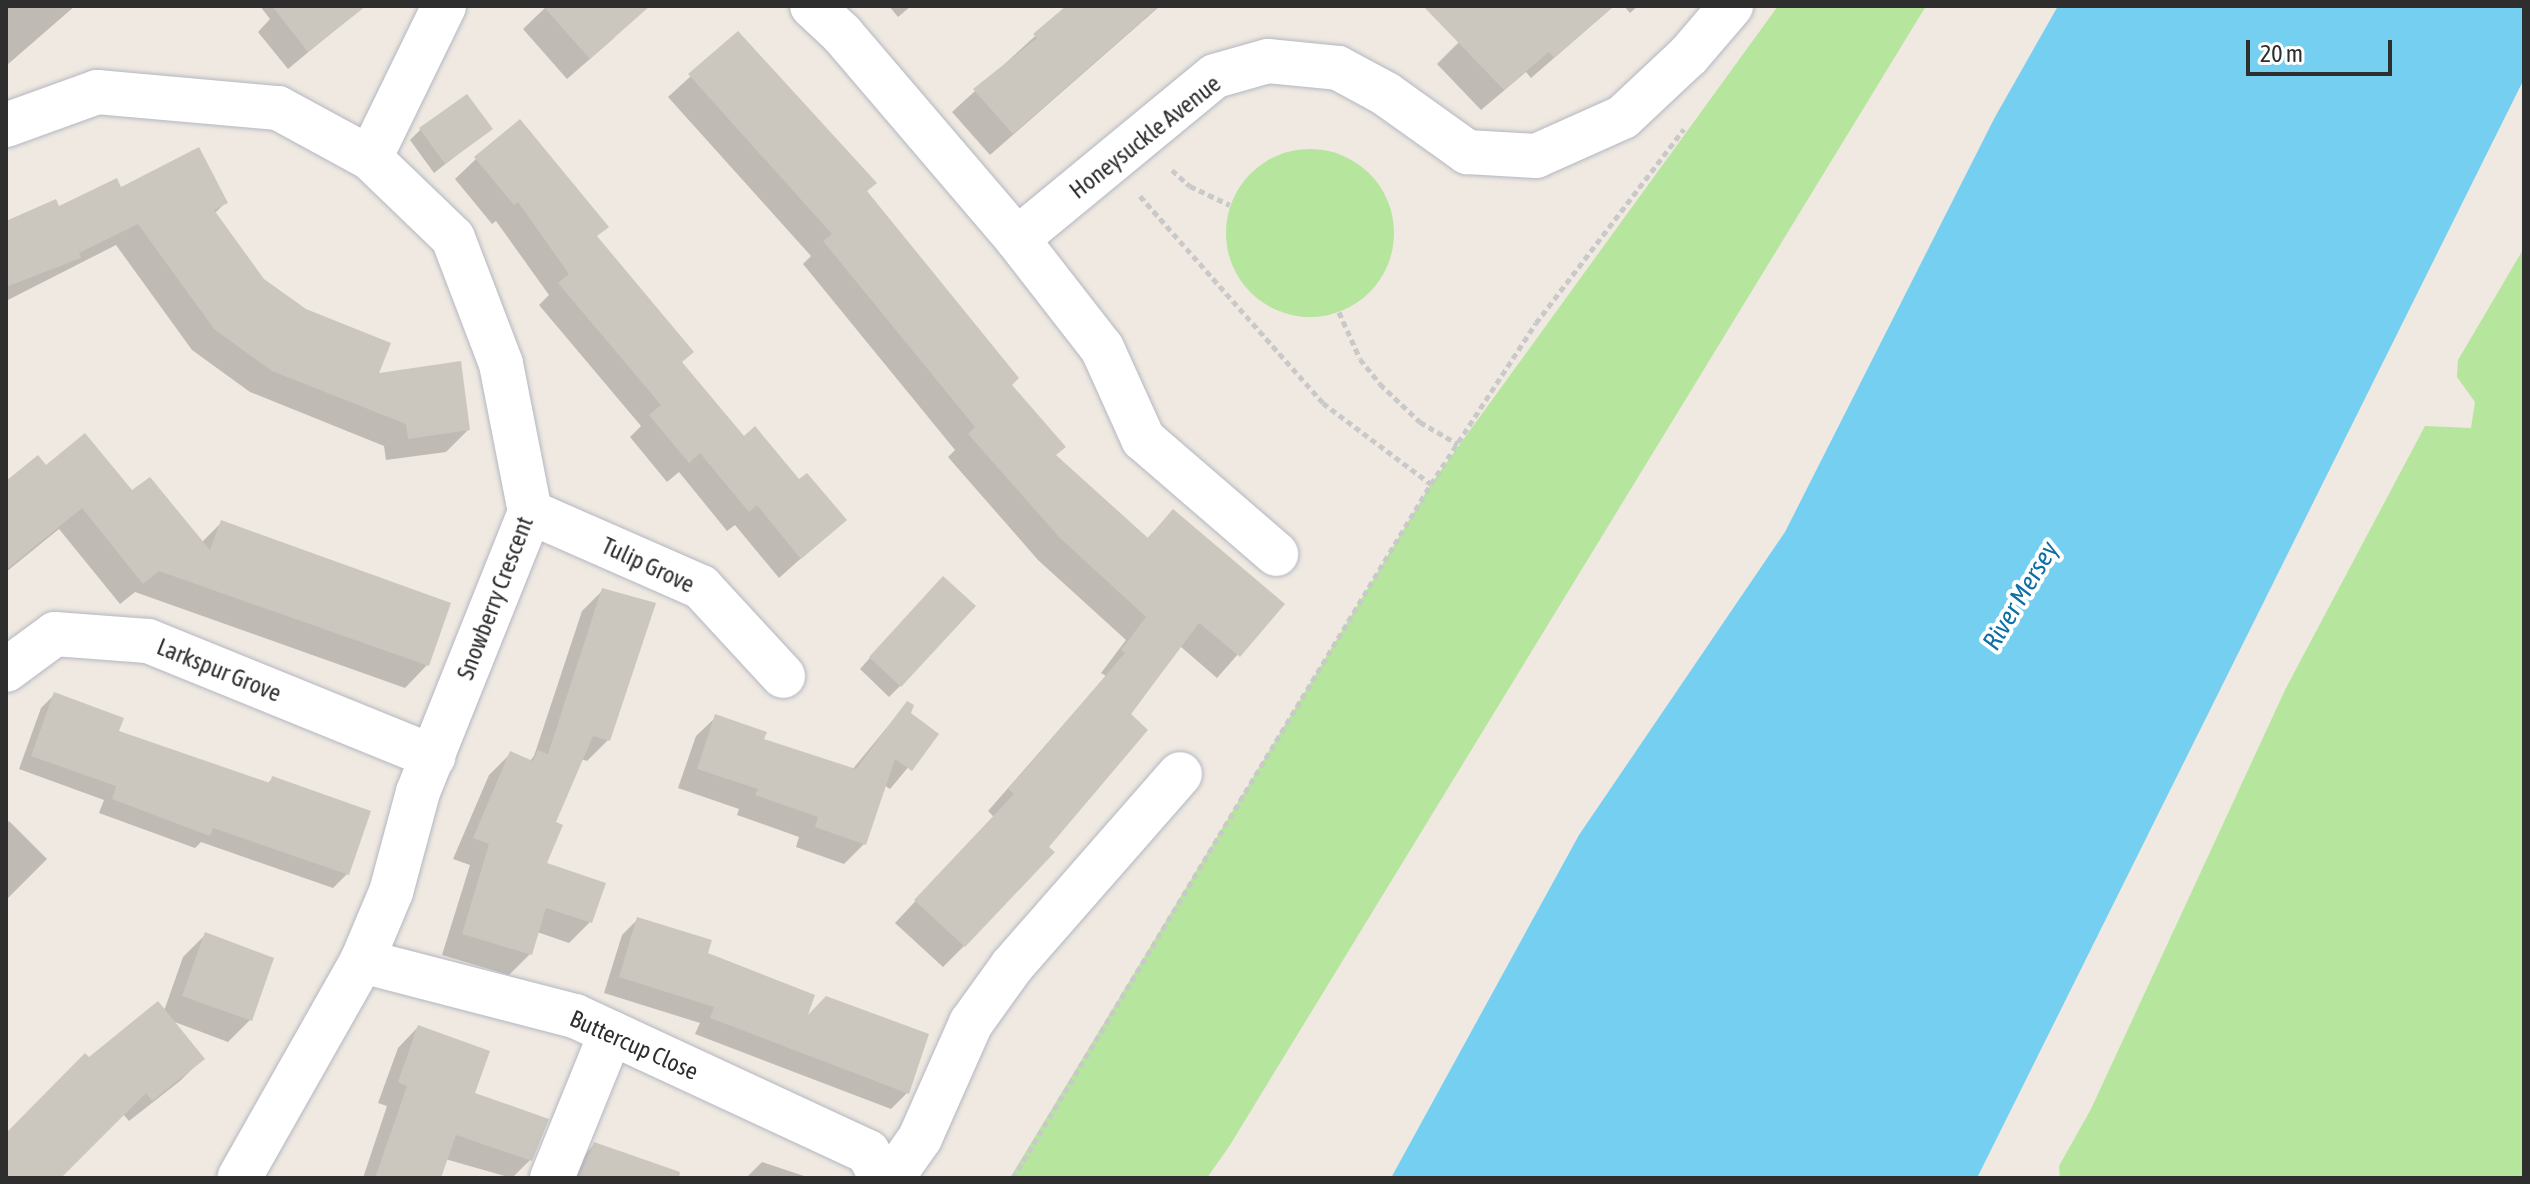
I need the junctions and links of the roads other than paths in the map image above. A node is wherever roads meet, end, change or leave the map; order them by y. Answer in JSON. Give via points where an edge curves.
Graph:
{"nodes":[{"id":1,"x":444,"y":6,"type":"edge"},
{"id":2,"x":812,"y":6,"type":"edge"},
{"id":3,"x":1731,"y":6,"type":"edge"},
{"id":4,"x":6,"y":125,"type":"edge"},
{"id":5,"x":370,"y":158,"type":"junction"},
{"id":6,"x":1017,"y":239,"type":"junction"},
{"id":7,"x":530,"y":512,"type":"junction"},
{"id":8,"x":1276,"y":554,"type":"dead end"},
{"id":9,"x":6,"y":670,"type":"edge"},
{"id":10,"x":783,"y":676,"type":"dead end"},
{"id":11,"x":433,"y":757,"type":"junction"},
{"id":12,"x":1180,"y":774,"type":"dead end"},
{"id":13,"x":362,"y":961,"type":"junction"},
{"id":14,"x":611,"y":1033,"type":"junction"},
{"id":15,"x":239,"y":1178,"type":"edge"},
{"id":16,"x":552,"y":1178,"type":"edge"},
{"id":17,"x":881,"y":1178,"type":"edge"},
{"id":18,"x":892,"y":1178,"type":"edge"}],
"edges":[{"from":1,"to":5,"type":"street"},
{"from":2,"to":6,"type":"street","via":[[842,34]]},
{"from":3,"to":6,"type":"street","name":"Honeysuckle Avenue","via":[[1689,55],[1623,117],[1536,156],[1467,152],[1386,94],[1338,68],[1268,61],[1215,76]]},
{"from":4,"to":5,"type":"street","name":"Snowberry Crescent","via":[[97,92],[278,108]]},
{"from":5,"to":7,"type":"street","name":"Snowberry Crescent","via":[[453,238],[501,364]]},
{"from":6,"to":8,"type":"street","via":[[1102,348],[1143,439]]},
{"from":7,"to":10,"type":"street","name":"Tulip Grove","via":[[701,587]]},
{"from":7,"to":11,"type":"street","name":"Snowberry Crescent"},
{"from":9,"to":11,"type":"street","name":"Larkspur Grove","via":[[55,634],[148,641]]},
{"from":11,"to":13,"type":"street","name":"Snowberry Crescent","via":[[391,892]]},
{"from":12,"to":18,"type":"street","via":[[1012,966],[971,1023],[920,1138]]},
{"from":13,"to":14,"type":"street","name":"Buttercup Close","via":[[575,1016]]},
{"from":13,"to":15,"type":"street","name":"Snowberry Crescent"},
{"from":14,"to":16,"type":"street"},
{"from":14,"to":17,"type":"street","name":"Buttercup Close","via":[[868,1152]]}]}
